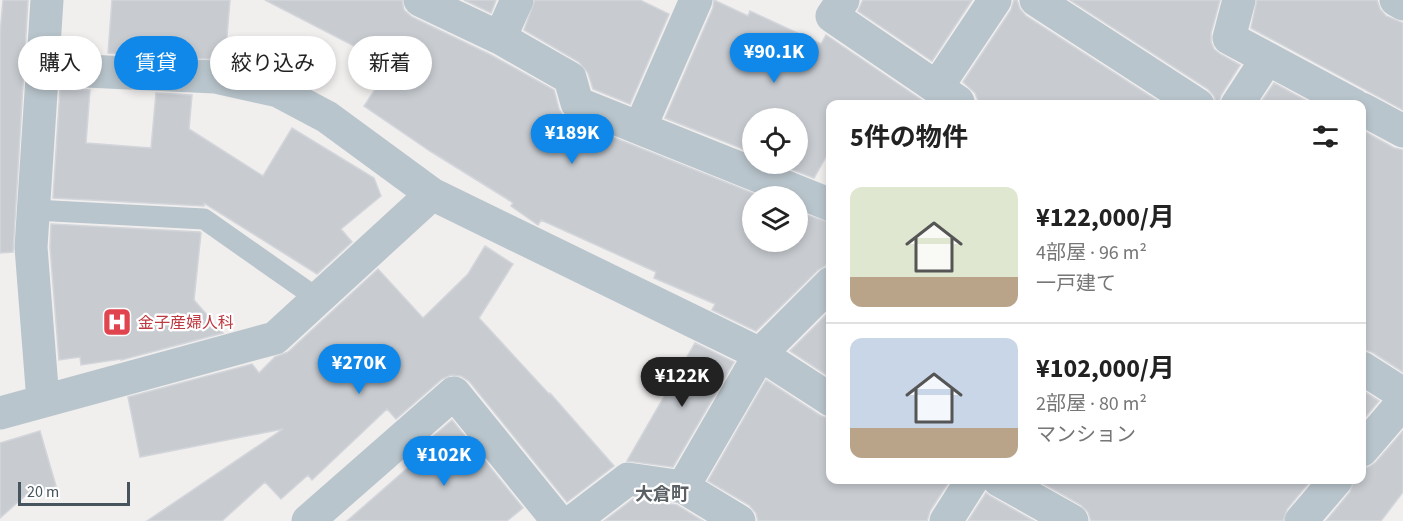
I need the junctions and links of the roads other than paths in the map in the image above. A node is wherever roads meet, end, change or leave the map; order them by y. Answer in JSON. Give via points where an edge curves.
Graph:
{"nodes":[{"id":1,"x":47,"y":0,"type":"edge"},
{"id":2,"x":420,"y":0,"type":"edge"},
{"id":3,"x":517,"y":0,"type":"edge"},
{"id":4,"x":696,"y":0,"type":"edge"},
{"id":5,"x":843,"y":0,"type":"edge"},
{"id":6,"x":995,"y":0,"type":"edge"},
{"id":7,"x":1036,"y":0,"type":"edge"},
{"id":8,"x":1239,"y":0,"type":"edge"},
{"id":9,"x":1396,"y":0,"type":"edge"},
{"id":10,"x":1403,"y":4,"type":"edge"},
{"id":11,"x":45,"y":36,"type":"edge"},
{"id":12,"x":500,"y":38,"type":"junction"},
{"id":13,"x":1267,"y":59,"type":"junction"},
{"id":14,"x":102,"y":72,"type":"edge"},
{"id":15,"x":42,"y":90,"type":"edge"},
{"id":16,"x":954,"y":100,"type":"edge"},
{"id":17,"x":1190,"y":100,"type":"edge"},
{"id":18,"x":1240,"y":100,"type":"edge"},
{"id":19,"x":1345,"y":100,"type":"edge"},
{"id":20,"x":1366,"y":111,"type":"edge"},
{"id":21,"x":640,"y":128,"type":"junction"},
{"id":22,"x":1403,"y":131,"type":"edge"},
{"id":23,"x":432,"y":194,"type":"junction"},
{"id":24,"x":826,"y":203,"type":"edge"},
{"id":25,"x":34,"y":210,"type":"junction"},
{"id":26,"x":826,"y":289,"type":"edge"},
{"id":27,"x":318,"y":299,"type":"junction"},
{"id":28,"x":760,"y":354,"type":"junction"},
{"id":29,"x":1366,"y":371,"type":"edge"},
{"id":30,"x":1403,"y":394,"type":"edge"},
{"id":31,"x":826,"y":397,"type":"edge"},
{"id":32,"x":43,"y":401,"type":"junction"},
{"id":33,"x":1403,"y":402,"type":"edge"},
{"id":34,"x":0,"y":413,"type":"edge"},
{"id":35,"x":1366,"y":445,"type":"edge"},
{"id":36,"x":964,"y":484,"type":"edge"},
{"id":37,"x":1006,"y":484,"type":"edge"},
{"id":38,"x":1333,"y":484,"type":"edge"},
{"id":39,"x":683,"y":487,"type":"junction"},
{"id":40,"x":308,"y":521,"type":"edge"},
{"id":41,"x":558,"y":521,"type":"edge"},
{"id":42,"x":573,"y":521,"type":"edge"},
{"id":43,"x":739,"y":521,"type":"edge"},
{"id":44,"x":946,"y":521,"type":"edge"},
{"id":45,"x":1072,"y":521,"type":"edge"},
{"id":46,"x":1301,"y":521,"type":"edge"}],
"edges":[{"from":1,"to":11,"type":"street"},
{"from":2,"to":12,"type":"street"},
{"from":3,"to":12,"type":"street"},
{"from":4,"to":21,"type":"street"},
{"from":5,"to":16,"type":"street","via":[[832,16]]},
{"from":6,"to":16,"type":"street"},
{"from":7,"to":17,"type":"street"},
{"from":8,"to":13,"type":"street","via":[[1229,38]]},
{"from":9,"to":10,"type":"street"},
{"from":12,"to":21,"type":"street","via":[[570,78],[577,103]]},
{"from":13,"to":18,"type":"street"},
{"from":13,"to":19,"type":"street"},
{"from":14,"to":23,"type":"street","via":[[215,77],[278,91],[327,117]]},
{"from":15,"to":25,"type":"street"},
{"from":20,"to":22,"type":"street"},
{"from":21,"to":24,"type":"street"},
{"from":23,"to":27,"type":"street"},
{"from":23,"to":28,"type":"street"},
{"from":25,"to":27,"type":"lane","via":[[204,219]]},
{"from":25,"to":32,"type":"street","via":[[31,248]]},
{"from":26,"to":28,"type":"street"},
{"from":27,"to":32,"type":"street","via":[[275,338]]},
{"from":28,"to":31,"type":"street"},
{"from":28,"to":39,"type":"street"},
{"from":29,"to":30,"type":"street"},
{"from":32,"to":34,"type":"street"},
{"from":33,"to":35,"type":"street"},
{"from":36,"to":44,"type":"street"},
{"from":37,"to":45,"type":"street"},
{"from":38,"to":46,"type":"street"},
{"from":39,"to":42,"type":"street","via":[[627,479]]},
{"from":39,"to":43,"type":"street"},
{"from":40,"to":41,"type":"street","via":[[454,393]]}]}
